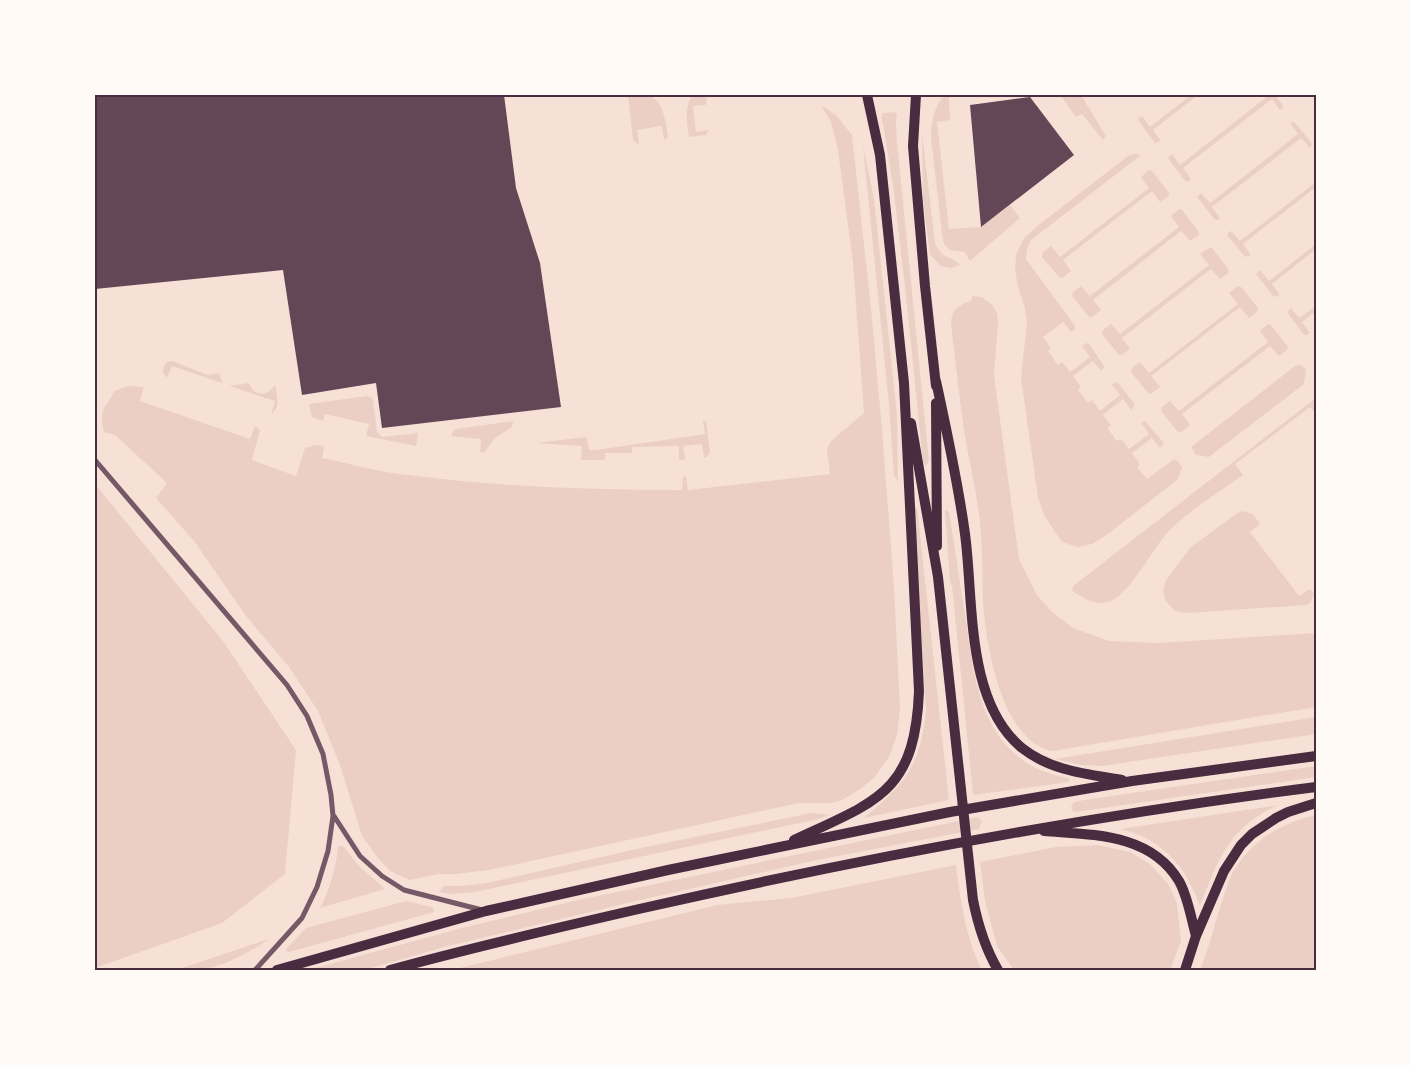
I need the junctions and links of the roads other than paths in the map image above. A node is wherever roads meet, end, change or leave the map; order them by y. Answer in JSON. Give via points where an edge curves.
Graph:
{"nodes":[{"id":1,"x":867,"y":95,"type":"edge"},
{"id":2,"x":916,"y":95,"type":"edge"},
{"id":3,"x":936,"y":381,"type":"junction"},
{"id":4,"x":904,"y":383,"type":"junction"},
{"id":5,"x":95,"y":460,"type":"edge"},
{"id":6,"x":938,"y":577,"type":"junction"},
{"id":7,"x":1316,"y":756,"type":"edge"},
{"id":8,"x":1132,"y":781,"type":"junction"},
{"id":9,"x":1316,"y":787,"type":"edge"},
{"id":10,"x":1316,"y":803,"type":"edge"},
{"id":11,"x":333,"y":816,"type":"junction"},
{"id":12,"x":1029,"y":830,"type":"junction"},
{"id":13,"x":778,"y":847,"type":"junction"},
{"id":14,"x":486,"y":911,"type":"junction"},
{"id":15,"x":1196,"y":936,"type":"junction"},
{"id":16,"x":255,"y":970,"type":"edge"},
{"id":17,"x":277,"y":970,"type":"edge"},
{"id":18,"x":390,"y":970,"type":"edge"},
{"id":19,"x":998,"y":970,"type":"edge"},
{"id":20,"x":1185,"y":970,"type":"edge"}],
"edges":[{"from":1,"to":4,"type":"main road","via":[[880,155]]},
{"from":2,"to":3,"type":"main road","via":[[913,146]]},
{"from":3,"to":6,"type":"main road"},
{"from":3,"to":8,"type":"main road","via":[[965,535],[979,662],[998,718],[1021,747],[1049,765],[1072,772]]},
{"from":4,"to":6,"type":"main road"},
{"from":4,"to":13,"type":"main road","via":[[919,691],[912,749],[892,783],[876,798]]},
{"from":5,"to":11,"type":"street","via":[[249,639],[307,716],[323,754]]},
{"from":6,"to":19,"type":"main road","via":[[973,900],[981,934]]},
{"from":7,"to":8,"type":"main road"},
{"from":8,"to":13,"type":"main road","via":[[950,812]]},
{"from":9,"to":12,"type":"main road"},
{"from":10,"to":15,"type":"main road","via":[[1276,818],[1241,845],[1224,871]]},
{"from":11,"to":14,"type":"street","via":[[360,856],[404,890]]},
{"from":11,"to":16,"type":"street","via":[[328,851],[317,887],[302,918]]},
{"from":12,"to":15,"type":"main road","via":[[1110,837],[1136,844],[1155,855],[1179,881]]},
{"from":12,"to":18,"type":"main road","via":[[748,884],[457,951]]},
{"from":13,"to":14,"type":"main road"},
{"from":14,"to":17,"type":"main road"},
{"from":15,"to":20,"type":"main road"}]}
